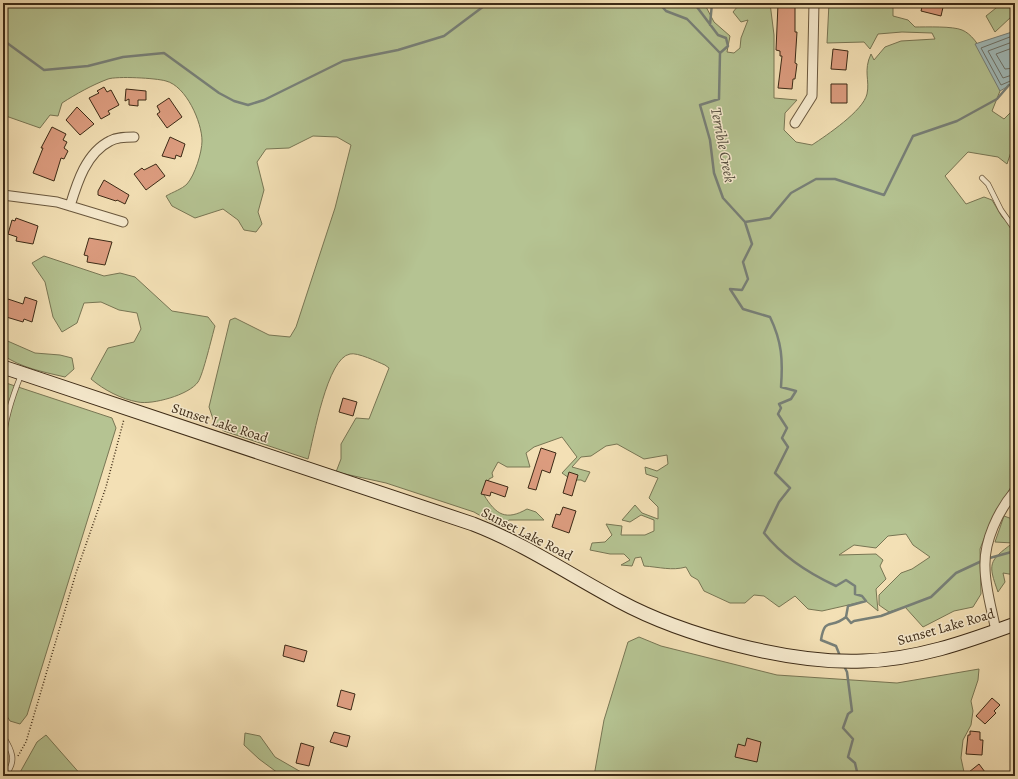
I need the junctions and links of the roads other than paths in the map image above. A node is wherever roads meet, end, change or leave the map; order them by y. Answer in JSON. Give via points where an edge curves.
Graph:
{"nodes":[{"id":1,"x":814,"y":3,"type":"edge"},
{"id":2,"x":795,"y":124,"type":"dead end"},
{"id":3,"x":134,"y":137,"type":"dead end"},
{"id":4,"x":982,"y":178,"type":"dead end"},
{"id":5,"x":3,"y":195,"type":"edge"},
{"id":6,"x":70,"y":206,"type":"junction"},
{"id":7,"x":123,"y":222,"type":"dead end"},
{"id":8,"x":1015,"y":230,"type":"edge"},
{"id":9,"x":3,"y":367,"type":"edge"},
{"id":10,"x":21,"y":374,"type":"junction"},
{"id":11,"x":3,"y":490,"type":"edge"},
{"id":12,"x":1015,"y":491,"type":"edge"},
{"id":13,"x":1015,"y":624,"type":"edge"},
{"id":14,"x":996,"y":631,"type":"junction"},
{"id":15,"x":3,"y":736,"type":"edge"},
{"id":16,"x":4,"y":776,"type":"edge"}],
"edges":[{"from":1,"to":2,"type":"street","via":[[812,96]]},
{"from":3,"to":6,"type":"street","via":[[110,140],[98,150],[79,178]]},
{"from":4,"to":8,"type":"lane"},
{"from":5,"to":6,"type":"street","via":[[46,200]]},
{"from":6,"to":7,"type":"street"},
{"from":9,"to":10,"type":"main road","name":"Sunset Lake Road"},
{"from":10,"to":11,"type":"lane","via":[[8,414],[4,437],[6,472]]},
{"from":10,"to":14,"type":"main road","name":"Sunset Lake Road","via":[[477,525],[534,552],[620,602],[672,625],[719,639],[798,657],[864,662],[936,650]]},
{"from":12,"to":14,"type":"street","via":[[997,518],[984,566]]},
{"from":13,"to":14,"type":"main road","name":"Sunset Lake Road"},
{"from":15,"to":16,"type":"lane","via":[[13,752],[14,760]]}]}
